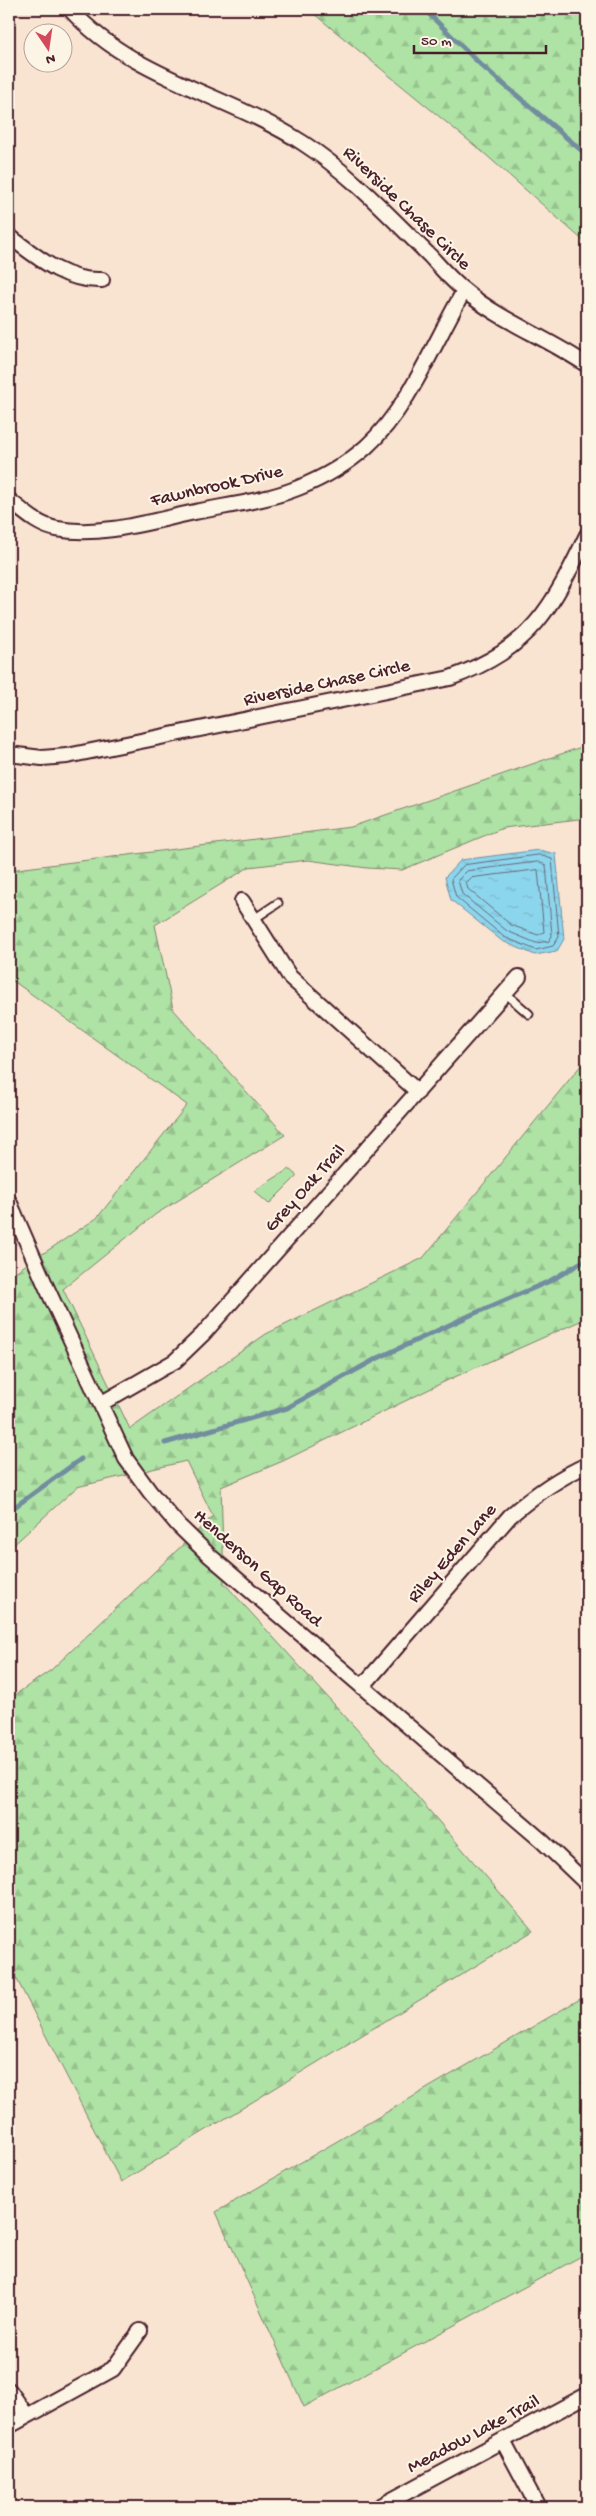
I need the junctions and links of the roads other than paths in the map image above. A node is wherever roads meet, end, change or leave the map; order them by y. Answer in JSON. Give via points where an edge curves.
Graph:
{"nodes":[{"id":1,"x":70,"y":9,"type":"edge"},
{"id":2,"x":9,"y":236,"type":"edge"},
{"id":3,"x":102,"y":280,"type":"dead end"},
{"id":4,"x":464,"y":291,"type":"junction"},
{"id":5,"x":587,"y":365,"type":"edge"},
{"id":6,"x":9,"y":500,"type":"edge"},
{"id":7,"x":587,"y":535,"type":"edge"},
{"id":8,"x":9,"y":754,"type":"edge"},
{"id":9,"x":242,"y":901,"type":"dead end"},
{"id":10,"x":278,"y":903,"type":"dead end"},
{"id":11,"x":254,"y":919,"type":"junction"},
{"id":12,"x":519,"y":978,"type":"dead end"},
{"id":13,"x":505,"y":993,"type":"junction"},
{"id":14,"x":529,"y":1014,"type":"dead end"},
{"id":15,"x":418,"y":1092,"type":"junction"},
{"id":16,"x":9,"y":1201,"type":"edge"},
{"id":17,"x":102,"y":1403,"type":"junction"},
{"id":18,"x":587,"y":1464,"type":"edge"},
{"id":19,"x":362,"y":1687,"type":"junction"},
{"id":20,"x":587,"y":1884,"type":"edge"},
{"id":21,"x":140,"y":2331,"type":"dead end"},
{"id":22,"x":9,"y":2390,"type":"edge"},
{"id":23,"x":587,"y":2395,"type":"edge"},
{"id":24,"x":27,"y":2416,"type":"junction"},
{"id":25,"x":9,"y":2426,"type":"edge"},
{"id":26,"x":503,"y":2441,"type":"junction"},
{"id":27,"x":379,"y":2507,"type":"edge"},
{"id":28,"x":538,"y":2507,"type":"edge"}],
"edges":[{"from":1,"to":4,"type":"street","name":"Riverside Chase Circle","via":[[104,42],[130,59],[282,131],[322,156],[358,186]]},
{"from":2,"to":3,"type":"street","via":[[49,266],[76,278]]},
{"from":4,"to":5,"type":"street","name":"Riverside Chase Circle"},
{"from":4,"to":6,"type":"street","name":"Fawnbrook Drive","via":[[393,417],[349,461],[316,480],[259,500],[119,528],[72,532],[37,522]]},
{"from":7,"to":8,"type":"street","name":"Riverside Chase Circle","via":[[562,586],[540,620],[518,642],[474,669],[450,678],[67,756],[42,758]]},
{"from":9,"to":11,"type":"street"},
{"from":10,"to":11,"type":"lane"},
{"from":11,"to":15,"type":"street","via":[[290,977]]},
{"from":12,"to":13,"type":"street","name":"Grey Oak Trail"},
{"from":13,"to":14,"type":"lane"},
{"from":13,"to":15,"type":"street","name":"Grey Oak Trail"},
{"from":15,"to":17,"type":"street","name":"Grey Oak Trail","via":[[203,1334],[175,1361]]},
{"from":16,"to":17,"type":"street","name":"Henderson Gap Road","via":[[44,1284]]},
{"from":17,"to":19,"type":"street","name":"Henderson Gap Road","via":[[126,1459],[178,1525]]},
{"from":18,"to":19,"type":"street","name":"Riley Eden Lane","via":[[535,1494],[510,1516]]},
{"from":19,"to":20,"type":"street","name":"Henderson Gap Road","via":[[542,1841]]},
{"from":21,"to":24,"type":"street","via":[[113,2369]]},
{"from":22,"to":24,"type":"street"},
{"from":23,"to":26,"type":"street","name":"Meadow Lake Trail"},
{"from":24,"to":25,"type":"street"},
{"from":26,"to":27,"type":"street","name":"Meadow Lake Trail"},
{"from":26,"to":28,"type":"street"}]}
